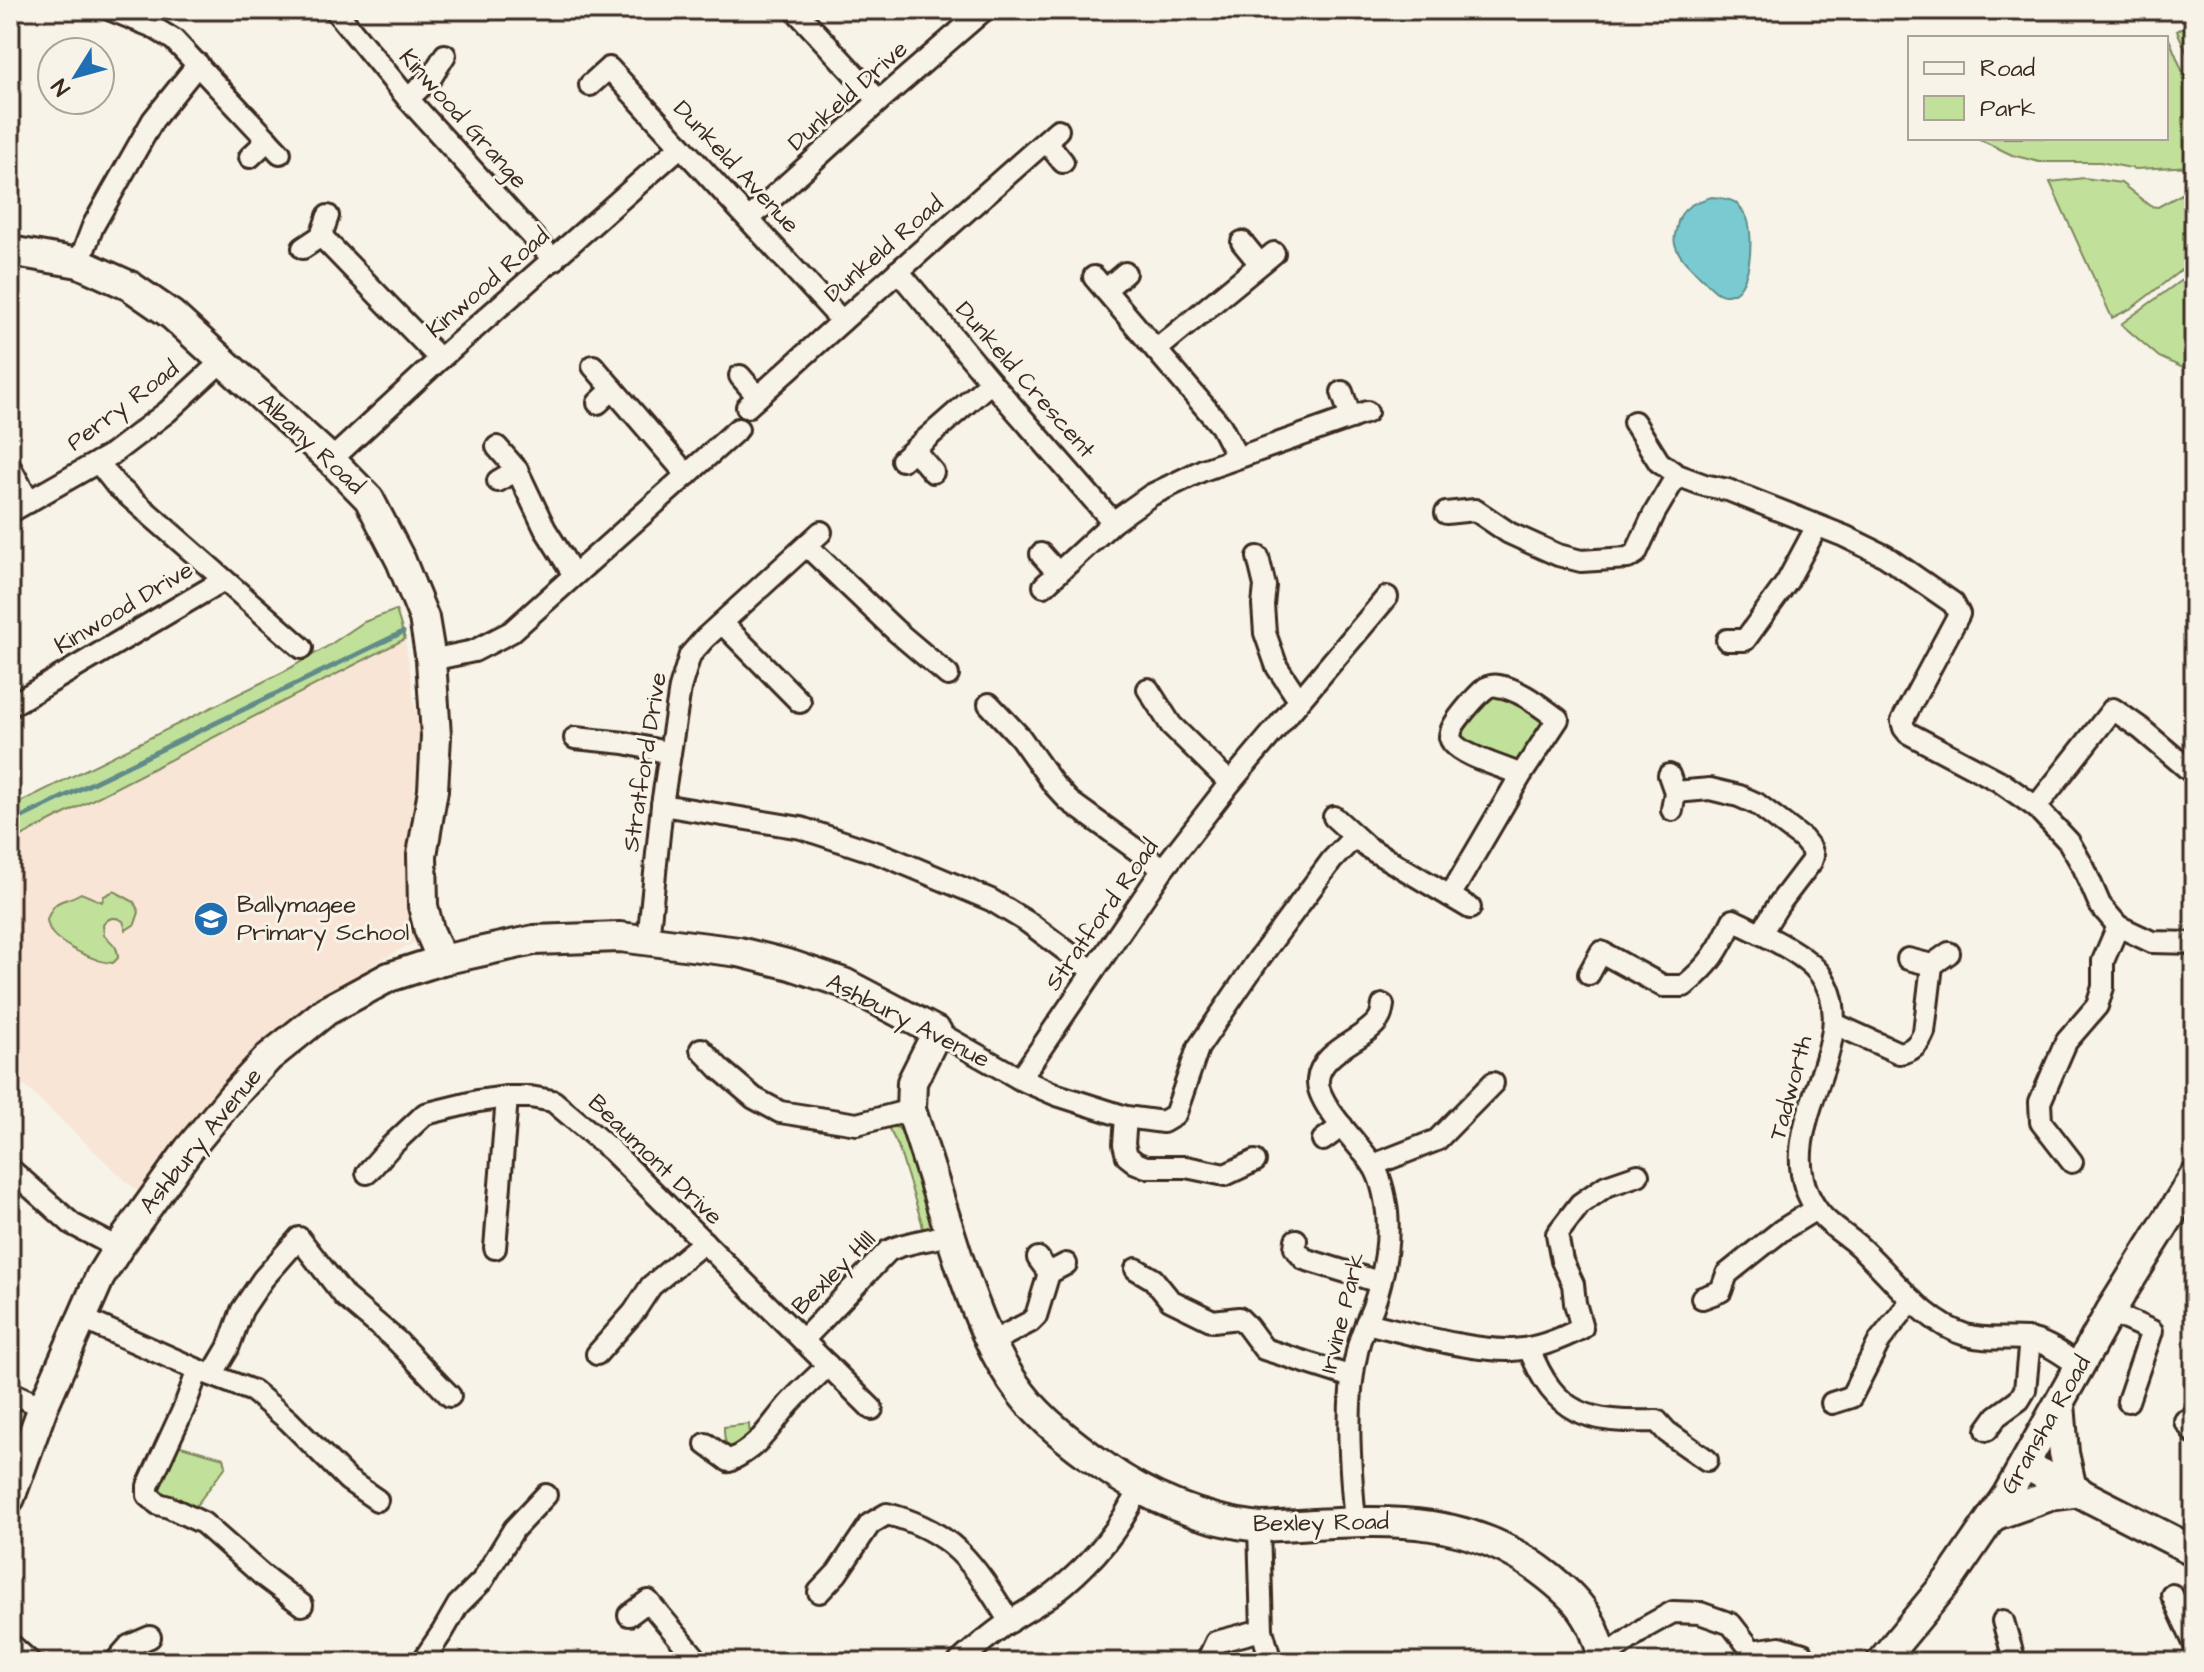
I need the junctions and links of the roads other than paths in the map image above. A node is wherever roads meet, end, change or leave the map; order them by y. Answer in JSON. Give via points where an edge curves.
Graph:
{"nodes":[{"id":1,"x":111,"y":10,"type":"edge"},
{"id":2,"x":335,"y":10,"type":"edge"},
{"id":3,"x":795,"y":10,"type":"edge"},
{"id":4,"x":982,"y":11,"type":"edge"},
{"id":5,"x":445,"y":55,"type":"dead end"},
{"id":6,"x":198,"y":64,"type":"junction"},
{"id":7,"x":590,"y":85,"type":"dead end"},
{"id":8,"x":408,"y":99,"type":"junction"},
{"id":9,"x":879,"y":101,"type":"junction"},
{"id":10,"x":681,"y":146,"type":"junction"},
{"id":11,"x":250,"y":157,"type":"dead end"},
{"id":12,"x":1063,"y":162,"type":"dead end"},
{"id":13,"x":328,"y":216,"type":"dead end"},
{"id":14,"x":749,"y":219,"type":"junction"},
{"id":15,"x":321,"y":236,"type":"junction"},
{"id":16,"x":1242,"y":242,"type":"dead end"},
{"id":17,"x":303,"y":248,"type":"dead end"},
{"id":18,"x":10,"y":251,"type":"edge"},
{"id":19,"x":554,"y":260,"type":"junction"},
{"id":20,"x":79,"y":263,"type":"junction"},
{"id":21,"x":898,"y":271,"type":"junction"},
{"id":22,"x":1125,"y":273,"type":"dead end"},
{"id":23,"x":842,"y":321,"type":"junction"},
{"id":24,"x":1156,"y":350,"type":"junction"},
{"id":25,"x":440,"y":359,"type":"junction"},
{"id":26,"x":222,"y":361,"type":"junction"},
{"id":27,"x":593,"y":366,"type":"dead end"},
{"id":28,"x":740,"y":376,"type":"dead end"},
{"id":29,"x":991,"y":382,"type":"junction"},
{"id":30,"x":1342,"y":392,"type":"dead end"},
{"id":31,"x":1634,"y":422,"type":"dead end"},
{"id":32,"x":738,"y":429,"type":"dead end"},
{"id":33,"x":497,"y":447,"type":"dead end"},
{"id":34,"x":1237,"y":457,"type":"junction"},
{"id":35,"x":331,"y":460,"type":"junction"},
{"id":36,"x":98,"y":462,"type":"junction"},
{"id":37,"x":10,"y":467,"type":"edge"},
{"id":38,"x":517,"y":470,"type":"junction"},
{"id":39,"x":933,"y":472,"type":"dead end"},
{"id":40,"x":687,"y":475,"type":"junction"},
{"id":41,"x":1677,"y":475,"type":"junction"},
{"id":42,"x":498,"y":481,"type":"dead end"},
{"id":43,"x":29,"y":502,"type":"junction"},
{"id":44,"x":10,"y":512,"type":"edge"},
{"id":45,"x":1446,"y":513,"type":"dead end"},
{"id":46,"x":1113,"y":522,"type":"junction"},
{"id":47,"x":1817,"y":526,"type":"junction"},
{"id":48,"x":1041,"y":554,"type":"dead end"},
{"id":49,"x":1258,"y":557,"type":"dead end"},
{"id":50,"x":574,"y":575,"type":"junction"},
{"id":51,"x":224,"y":580,"type":"junction"},
{"id":52,"x":1387,"y":597,"type":"dead end"},
{"id":53,"x":722,"y":623,"type":"junction"},
{"id":54,"x":1727,"y":640,"type":"dead end"},
{"id":55,"x":302,"y":648,"type":"dead end"},
{"id":56,"x":431,"y":660,"type":"junction"},
{"id":57,"x":948,"y":675,"type":"dead end"},
{"id":58,"x":1148,"y":689,"type":"dead end"},
{"id":59,"x":1299,"y":700,"type":"junction"},
{"id":60,"x":800,"y":702,"type":"dead end"},
{"id":61,"x":989,"y":704,"type":"dead end"},
{"id":62,"x":10,"y":706,"type":"edge"},
{"id":63,"x":575,"y":738,"type":"dead end"},
{"id":64,"x":670,"y":753,"type":"junction"},
{"id":65,"x":2194,"y":774,"type":"edge"},
{"id":66,"x":1521,"y":775,"type":"junction"},
{"id":67,"x":1230,"y":783,"type":"junction"},
{"id":68,"x":1672,"y":792,"type":"dead end"},
{"id":69,"x":662,"y":805,"type":"junction"},
{"id":70,"x":2036,"y":807,"type":"junction"},
{"id":71,"x":1334,"y":817,"type":"dead end"},
{"id":72,"x":1354,"y":837,"type":"junction"},
{"id":73,"x":1163,"y":869,"type":"junction"},
{"id":74,"x":1450,"y":896,"type":"junction"},
{"id":75,"x":1470,"y":908,"type":"dead end"},
{"id":76,"x":2118,"y":926,"type":"junction"},
{"id":77,"x":1761,"y":933,"type":"junction"},
{"id":78,"x":648,"y":941,"type":"junction"},
{"id":79,"x":2194,"y":943,"type":"edge"},
{"id":80,"x":1908,"y":959,"type":"dead end"},
{"id":81,"x":442,"y":960,"type":"junction"},
{"id":82,"x":1093,"y":971,"type":"junction"},
{"id":83,"x":1589,"y":974,"type":"dead end"},
{"id":84,"x":1383,"y":1005,"type":"dead end"},
{"id":85,"x":1835,"y":1024,"type":"junction"},
{"id":86,"x":937,"y":1032,"type":"junction"},
{"id":87,"x":701,"y":1049,"type":"dead end"},
{"id":88,"x":1020,"y":1079,"type":"junction"},
{"id":89,"x":1493,"y":1083,"type":"dead end"},
{"id":90,"x":507,"y":1097,"type":"junction"},
{"id":91,"x":911,"y":1110,"type":"junction"},
{"id":92,"x":1126,"y":1117,"type":"junction"},
{"id":93,"x":1342,"y":1126,"type":"junction"},
{"id":94,"x":1323,"y":1140,"type":"dead end"},
{"id":95,"x":1255,"y":1161,"type":"dead end"},
{"id":96,"x":2072,"y":1162,"type":"dead end"},
{"id":97,"x":1373,"y":1165,"type":"junction"},
{"id":98,"x":10,"y":1169,"type":"edge"},
{"id":99,"x":367,"y":1173,"type":"dead end"},
{"id":100,"x":1638,"y":1175,"type":"dead end"},
{"id":101,"x":2194,"y":1177,"type":"edge"},
{"id":102,"x":1816,"y":1209,"type":"junction"},
{"id":103,"x":950,"y":1234,"type":"junction"},
{"id":104,"x":1296,"y":1240,"type":"dead end"},
{"id":105,"x":704,"y":1242,"type":"junction"},
{"id":106,"x":118,"y":1248,"type":"junction"},
{"id":107,"x":495,"y":1248,"type":"dead end"},
{"id":108,"x":1051,"y":1265,"type":"dead end"},
{"id":109,"x":1136,"y":1269,"type":"dead end"},
{"id":110,"x":1379,"y":1282,"type":"junction"},
{"id":111,"x":1702,"y":1298,"type":"dead end"},
{"id":112,"x":1912,"y":1300,"type":"junction"},
{"id":113,"x":2110,"y":1312,"type":"junction"},
{"id":114,"x":81,"y":1318,"type":"junction"},
{"id":115,"x":1366,"y":1323,"type":"junction"},
{"id":116,"x":2030,"y":1339,"type":"junction"},
{"id":117,"x":803,"y":1340,"type":"junction"},
{"id":118,"x":990,"y":1343,"type":"junction"},
{"id":119,"x":1529,"y":1348,"type":"junction"},
{"id":120,"x":597,"y":1354,"type":"dead end"},
{"id":121,"x":828,"y":1365,"type":"junction"},
{"id":122,"x":2080,"y":1366,"type":"junction"},
{"id":123,"x":205,"y":1373,"type":"junction"},
{"id":124,"x":1352,"y":1377,"type":"junction"},
{"id":125,"x":10,"y":1392,"type":"edge"},
{"id":126,"x":450,"y":1396,"type":"dead end"},
{"id":127,"x":2128,"y":1401,"type":"dead end"},
{"id":128,"x":1832,"y":1403,"type":"dead end"},
{"id":129,"x":2060,"y":1404,"type":"junction"},
{"id":130,"x":43,"y":1407,"type":"junction"},
{"id":131,"x":872,"y":1409,"type":"dead end"},
{"id":132,"x":1987,"y":1430,"type":"dead end"},
{"id":133,"x":706,"y":1444,"type":"dead end"},
{"id":134,"x":1707,"y":1460,"type":"dead end"},
{"id":135,"x":2025,"y":1465,"type":"junction"},
{"id":136,"x":1139,"y":1488,"type":"junction"},
{"id":137,"x":2076,"y":1490,"type":"junction"},
{"id":138,"x":546,"y":1495,"type":"dead end"},
{"id":139,"x":10,"y":1498,"type":"edge"},
{"id":140,"x":377,"y":1500,"type":"dead end"},
{"id":141,"x":1993,"y":1516,"type":"junction"},
{"id":142,"x":1355,"y":1522,"type":"junction"},
{"id":143,"x":1259,"y":1527,"type":"junction"},
{"id":144,"x":2194,"y":1551,"type":"edge"},
{"id":145,"x":819,"y":1592,"type":"dead end"},
{"id":146,"x":2172,"y":1595,"type":"dead end"},
{"id":147,"x":302,"y":1605,"type":"dead end"},
{"id":148,"x":629,"y":1615,"type":"dead end"},
{"id":149,"x":2003,"y":1621,"type":"dead end"},
{"id":150,"x":1010,"y":1622,"type":"junction"},
{"id":151,"x":1262,"y":1630,"type":"junction"},
{"id":152,"x":150,"y":1637,"type":"dead end"},
{"id":153,"x":2194,"y":1643,"type":"edge"},
{"id":154,"x":10,"y":1644,"type":"edge"},
{"id":155,"x":1803,"y":1654,"type":"dead end"},
{"id":156,"x":1209,"y":1657,"type":"dead end"},
{"id":157,"x":1605,"y":1660,"type":"edge"},
{"id":158,"x":30,"y":1662,"type":"edge"},
{"id":159,"x":115,"y":1662,"type":"edge"},
{"id":160,"x":422,"y":1662,"type":"edge"},
{"id":161,"x":699,"y":1662,"type":"edge"},
{"id":162,"x":959,"y":1662,"type":"edge"},
{"id":163,"x":1271,"y":1662,"type":"edge"},
{"id":164,"x":1881,"y":1662,"type":"edge"},
{"id":165,"x":2015,"y":1662,"type":"edge"}],
"edges":[{"from":1,"to":6,"type":"street","via":[[174,40]]},
{"from":2,"to":8,"type":"street","name":"Kinwood Grange"},
{"from":3,"to":9,"type":"street"},
{"from":4,"to":9,"type":"street","name":"Dunkeld Drive"},
{"from":5,"to":8,"type":"street"},
{"from":6,"to":11,"type":"street","via":[[274,147]]},
{"from":6,"to":20,"type":"street","via":[[153,120],[93,226]]},
{"from":7,"to":10,"type":"street","name":"Dunkeld Avenue","via":[[609,68]]},
{"from":8,"to":19,"type":"street","name":"Kinwood Grange"},
{"from":9,"to":14,"type":"street","name":"Dunkeld Drive"},
{"from":10,"to":14,"type":"street","name":"Dunkeld Avenue"},
{"from":10,"to":19,"type":"street","name":"Kinwood Road"},
{"from":12,"to":21,"type":"street","name":"Dunkeld Road","via":[[1052,135]]},
{"from":13,"to":15,"type":"street"},
{"from":14,"to":23,"type":"street","name":"Dunkeld Avenue"},
{"from":15,"to":17,"type":"street"},
{"from":15,"to":25,"type":"street"},
{"from":16,"to":24,"type":"street","via":[[1267,258]]},
{"from":18,"to":20,"type":"street","name":"Albany Road"},
{"from":19,"to":25,"type":"street","name":"Kinwood Road"},
{"from":20,"to":26,"type":"street","name":"Albany Road","via":[[130,286],[172,315]]},
{"from":21,"to":23,"type":"street","name":"Dunkeld Road"},
{"from":21,"to":29,"type":"street","name":"Dunkeld Crescent"},
{"from":22,"to":24,"type":"street","via":[[1100,283]]},
{"from":23,"to":28,"type":"street","name":"Dunkeld Road","via":[[753,402]]},
{"from":24,"to":34,"type":"street","via":[[1221,426]]},
{"from":25,"to":35,"type":"street","name":"Kinwood Road"},
{"from":26,"to":35,"type":"street","name":"Albany Road"},
{"from":26,"to":36,"type":"street","name":"Perry Road","via":[[167,412]]},
{"from":27,"to":40,"type":"street","via":[[605,396]]},
{"from":29,"to":39,"type":"street","via":[[908,455]]},
{"from":29,"to":46,"type":"street","name":"Dunkeld Crescent"},
{"from":30,"to":34,"type":"street","via":[[1359,415]]},
{"from":31,"to":41,"type":"street","via":[[1659,462]]},
{"from":32,"to":40,"type":"street"},
{"from":33,"to":38,"type":"street"},
{"from":34,"to":46,"type":"street","via":[[1151,495]]},
{"from":35,"to":56,"type":"street","name":"Albany Road","via":[[369,499],[401,561],[424,618]]},
{"from":36,"to":43,"type":"street","name":"Perry Road"},
{"from":36,"to":51,"type":"street","name":"Kinwood Drive","via":[[116,485]]},
{"from":37,"to":43,"type":"street"},
{"from":38,"to":42,"type":"street"},
{"from":38,"to":50,"type":"street"},
{"from":40,"to":50,"type":"street"},
{"from":41,"to":45,"type":"street","via":[[1636,553],[1628,558],[1581,561],[1509,533],[1475,510]]},
{"from":41,"to":47,"type":"street"},
{"from":43,"to":44,"type":"street","name":"Perry Road"},
{"from":46,"to":48,"type":"street","via":[[1051,580]]},
{"from":47,"to":54,"type":"street","via":[[1787,582],[1745,640]]},
{"from":47,"to":70,"type":"street","via":[[1885,556],[1953,603],[1959,614],[1902,721],[1904,728]]},
{"from":49,"to":59,"type":"street","via":[[1265,586],[1265,633],[1277,667]]},
{"from":50,"to":56,"type":"street","via":[[511,632],[474,651]]},
{"from":51,"to":55,"type":"street","name":"Kinwood Drive"},
{"from":51,"to":62,"type":"street","name":"Kinwood Drive"},
{"from":52,"to":59,"type":"street","name":"Stratford Road"},
{"from":53,"to":57,"type":"street","name":"Stratford Drive","via":[[814,539],[896,631]]},
{"from":53,"to":60,"type":"street"},
{"from":53,"to":64,"type":"street","name":"Stratford Drive","via":[[690,655]]},
{"from":56,"to":81,"type":"street","name":"Albany Road","via":[[436,736],[422,855],[423,906]]},
{"from":58,"to":67,"type":"street","via":[[1171,725]]},
{"from":59,"to":67,"type":"street","name":"Stratford Road"},
{"from":61,"to":73,"type":"street","via":[[1061,793]]},
{"from":63,"to":64,"type":"street"},
{"from":64,"to":69,"type":"street","name":"Stratford Drive"},
{"from":65,"to":70,"type":"street","via":[[2113,709]]},
{"from":66,"to":66,"type":"street","via":[[1558,719],[1529,699],[1494,685],[1451,729],[1450,738],[1467,754]]},
{"from":66,"to":74,"type":"street"},
{"from":67,"to":73,"type":"street","name":"Stratford Road"},
{"from":68,"to":77,"type":"street","via":[[1710,789],[1739,796],[1757,804],[1811,849],[1811,862]]},
{"from":69,"to":78,"type":"street","name":"Stratford Drive"},
{"from":69,"to":82,"type":"street","via":[[801,828],[886,856],[991,900]]},
{"from":70,"to":76,"type":"street","via":[[2069,842],[2100,905]]},
{"from":71,"to":72,"type":"street"},
{"from":72,"to":74,"type":"street"},
{"from":72,"to":92,"type":"street","name":"Ashbury Avenue","via":[[1258,960],[1198,1048],[1175,1115],[1163,1122]]},
{"from":73,"to":82,"type":"street","name":"Stratford Road"},
{"from":74,"to":75,"type":"street"},
{"from":76,"to":79,"type":"street","via":[[2152,942]]},
{"from":76,"to":96,"type":"street","via":[[2103,961],[2097,1006],[2066,1042],[2040,1102],[2041,1122]]},
{"from":77,"to":83,"type":"street","name":"Tadworth","via":[[1733,920],[1704,969],[1684,986],[1663,986],[1601,952]]},
{"from":77,"to":85,"type":"street","name":"Tadworth","via":[[1819,972],[1829,988]]},
{"from":78,"to":81,"type":"street","name":"Ashbury Avenue","via":[[534,940]]},
{"from":78,"to":86,"type":"street","name":"Ashbury Avenue","via":[[739,952],[791,965],[844,983]]},
{"from":80,"to":85,"type":"street","name":"Tadworth","via":[[1941,959],[1920,1042],[1899,1053]]},
{"from":81,"to":106,"type":"street","name":"Ashbury Avenue","via":[[389,977],[326,1011],[269,1057],[189,1149]]},
{"from":82,"to":88,"type":"street","name":"Stratford Road"},
{"from":84,"to":93,"type":"street","name":"Irvine Park","via":[[1380,1019],[1338,1050],[1320,1071],[1319,1093]]},
{"from":85,"to":102,"type":"street","name":"Tadworth","via":[[1801,1136],[1800,1164]]},
{"from":86,"to":88,"type":"street","name":"Ashbury Avenue"},
{"from":86,"to":91,"type":"street","name":"Bexley Road","via":[[912,1082]]},
{"from":87,"to":91,"type":"street","via":[[754,1098],[780,1112],[857,1124]]},
{"from":88,"to":92,"type":"street","name":"Ashbury Avenue"},
{"from":89,"to":97,"type":"street","via":[[1437,1140]]},
{"from":90,"to":99,"type":"street","name":"Beaumont Drive","via":[[425,1114]]},
{"from":90,"to":105,"type":"street","name":"Beaumont Drive","via":[[553,1101]]},
{"from":90,"to":107,"type":"street"},
{"from":91,"to":103,"type":"street","name":"Bexley Road"},
{"from":92,"to":95,"type":"street","via":[[1127,1156],[1146,1167],[1186,1167],[1225,1175]]},
{"from":93,"to":94,"type":"street"},
{"from":93,"to":97,"type":"street","name":"Irvine Park"},
{"from":97,"to":110,"type":"street","name":"Irvine Park","via":[[1387,1210]]},
{"from":98,"to":106,"type":"street","via":[[72,1224]]},
{"from":100,"to":119,"type":"street","via":[[1606,1186],[1580,1204],[1557,1234],[1582,1328]]},
{"from":101,"to":113,"type":"street","name":"Gransha Road"},
{"from":102,"to":111,"type":"street","via":[[1727,1274],[1721,1291]]},
{"from":102,"to":112,"type":"street","name":"Tadworth"},
{"from":103,"to":117,"type":"street","name":"Bexley HIll","via":[[888,1251]]},
{"from":103,"to":118,"type":"street","name":"Bexley Road"},
{"from":104,"to":110,"type":"street","via":[[1295,1248],[1304,1259]]},
{"from":105,"to":117,"type":"street","name":"Beaumont Drive"},
{"from":105,"to":120,"type":"street","via":[[651,1286]]},
{"from":106,"to":114,"type":"street","name":"Ashbury Avenue"},
{"from":108,"to":118,"type":"street","via":[[1036,1316]]},
{"from":109,"to":124,"type":"street","via":[[1153,1279],[1170,1300],[1213,1321],[1239,1318],[1264,1349]]},
{"from":110,"to":115,"type":"street","name":"Irvine Park"},
{"from":112,"to":116,"type":"street","name":"Tadworth","via":[[1967,1335]]},
{"from":112,"to":128,"type":"street","via":[[1880,1340],[1851,1397]]},
{"from":113,"to":122,"type":"street","name":"Gransha Road"},
{"from":113,"to":127,"type":"street","via":[[2152,1331]]},
{"from":114,"to":123,"type":"street"},
{"from":114,"to":130,"type":"street","name":"Ashbury Avenue"},
{"from":115,"to":119,"type":"street","via":[[1483,1348]]},
{"from":115,"to":124,"type":"street","name":"Irvine Park"},
{"from":116,"to":122,"type":"street","name":"Tadworth"},
{"from":116,"to":132,"type":"street","via":[[2025,1390]]},
{"from":117,"to":121,"type":"street","name":"Beaumont Drive"},
{"from":118,"to":136,"type":"street","name":"Bexley Road","via":[[1023,1396],[1046,1420]]},
{"from":119,"to":134,"type":"street","via":[[1544,1381],[1564,1404],[1601,1420],[1657,1421]]},
{"from":121,"to":131,"type":"street","name":"Beaumont Drive"},
{"from":121,"to":133,"type":"street","via":[[762,1440],[742,1455],[729,1461]]},
{"from":122,"to":129,"type":"street","name":"Gransha Road"},
{"from":123,"to":126,"type":"street","via":[[228,1348],[242,1310],[263,1279],[299,1238],[345,1297]]},
{"from":123,"to":140,"type":"street","via":[[253,1391],[348,1480]]},
{"from":123,"to":147,"type":"street","via":[[148,1495],[203,1523]]},
{"from":124,"to":142,"type":"street","name":"Irvine Park"},
{"from":125,"to":130,"type":"street"},
{"from":129,"to":135,"type":"street","name":"Gransha Road"},
{"from":129,"to":137,"type":"street","via":[[2064,1453]]},
{"from":130,"to":139,"type":"street","name":"Ashbury Avenue"},
{"from":135,"to":137,"type":"street"},
{"from":135,"to":141,"type":"street","name":"Gransha Road"},
{"from":136,"to":143,"type":"street","name":"Bexley Road","via":[[1214,1518]]},
{"from":136,"to":150,"type":"street","via":[[1111,1537],[1088,1564]]},
{"from":137,"to":141,"type":"street"},
{"from":137,"to":144,"type":"street"},
{"from":138,"to":160,"type":"street","via":[[514,1529]]},
{"from":141,"to":164,"type":"street","name":"Gransha Road"},
{"from":142,"to":143,"type":"street","name":"Bexley Road"},
{"from":142,"to":157,"type":"street","name":"Bexley Road","via":[[1455,1529],[1530,1562],[1572,1596],[1590,1622]]},
{"from":143,"to":151,"type":"street"},
{"from":145,"to":150,"type":"street","via":[[870,1524],[887,1514],[920,1524],[948,1541],[981,1575]]},
{"from":146,"to":153,"type":"street"},
{"from":148,"to":161,"type":"street","via":[[648,1601]]},
{"from":149,"to":165,"type":"street"},
{"from":150,"to":162,"type":"street"},
{"from":151,"to":156,"type":"street","via":[[1216,1642]]},
{"from":151,"to":163,"type":"street"},
{"from":152,"to":159,"type":"street","via":[[129,1646]]},
{"from":154,"to":158,"type":"street"},
{"from":155,"to":157,"type":"street","via":[[1780,1647],[1752,1651],[1731,1624],[1700,1613],[1673,1612]]}]}
